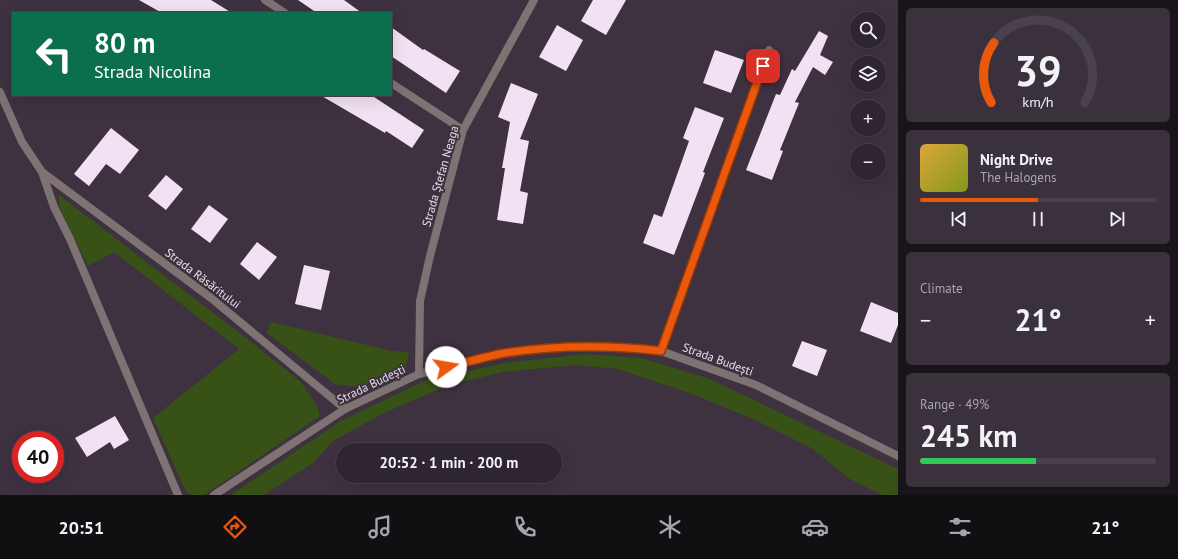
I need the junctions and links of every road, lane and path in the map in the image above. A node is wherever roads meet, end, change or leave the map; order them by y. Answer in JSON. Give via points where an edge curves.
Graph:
{"nodes":[{"id":1,"x":265,"y":0,"type":"edge"},
{"id":2,"x":534,"y":0,"type":"edge"},
{"id":3,"x":283,"y":12,"type":"edge"},
{"id":4,"x":769,"y":50,"type":"dead end"},
{"id":5,"x":392,"y":84,"type":"edge"},
{"id":6,"x":0,"y":92,"type":"edge"},
{"id":7,"x":463,"y":130,"type":"junction"},
{"id":8,"x":42,"y":172,"type":"junction"},
{"id":9,"x":661,"y":351,"type":"junction"},
{"id":10,"x":419,"y":374,"type":"junction"},
{"id":11,"x":345,"y":409,"type":"junction"},
{"id":12,"x":898,"y":456,"type":"edge"},
{"id":13,"x":178,"y":495,"type":"edge"},
{"id":14,"x":214,"y":495,"type":"edge"}],
"edges":[{"from":1,"to":3,"type":"street"},
{"from":2,"to":7,"type":"street","name":"Strada Ștefan Neaga"},
{"from":4,"to":9,"type":"street"},
{"from":5,"to":7,"type":"street"},
{"from":6,"to":8,"type":"street","name":"Strada Răsăritului","via":[[22,142]]},
{"from":7,"to":10,"type":"street","name":"Strada Ștefan Neaga","via":[[420,301]]},
{"from":8,"to":11,"type":"street","name":"Strada Răsăritului","via":[[211,298]]},
{"from":8,"to":13,"type":"street","name":"Strada Răsăritului","via":[[54,207],[70,239]]},
{"from":9,"to":10,"type":"street","name":"Strada Budești","via":[[570,346],[500,354]]},
{"from":9,"to":12,"type":"street","name":"Strada Budești","via":[[756,386]]},
{"from":10,"to":11,"type":"street","name":"Strada Budești"},
{"from":11,"to":14,"type":"street","name":"Strada Budești"}]}
